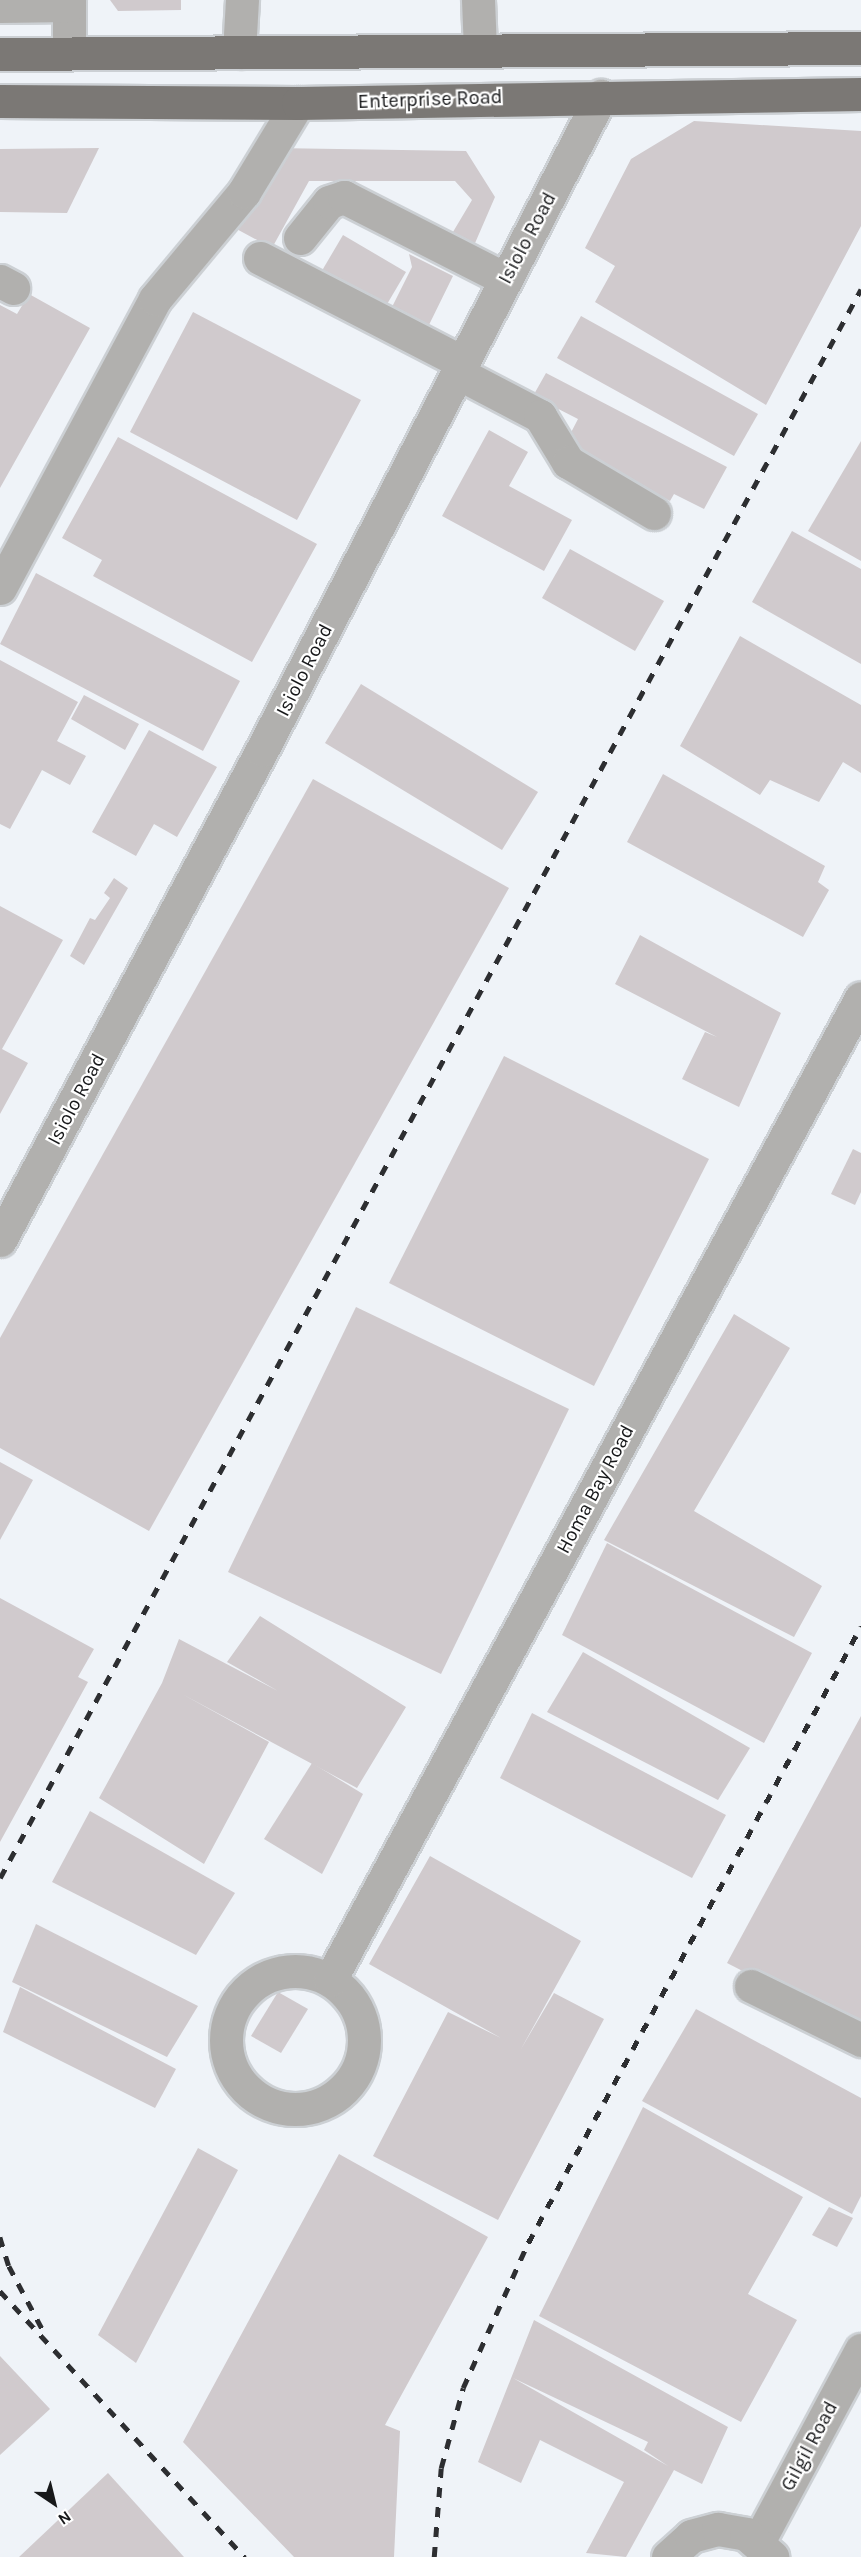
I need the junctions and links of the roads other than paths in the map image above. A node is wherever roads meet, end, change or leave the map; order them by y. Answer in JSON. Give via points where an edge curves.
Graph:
{"nodes":[{"id":1,"x":242,"y":0,"type":"edge"},
{"id":2,"x":478,"y":0,"type":"edge"},
{"id":3,"x":69,"y":2,"type":"edge"},
{"id":4,"x":0,"y":6,"type":"edge"},
{"id":5,"x":861,"y":48,"type":"edge"},
{"id":6,"x":492,"y":49,"type":"junction"},
{"id":7,"x":239,"y":52,"type":"junction"},
{"id":8,"x":69,"y":53,"type":"junction"},
{"id":9,"x":0,"y":54,"type":"edge"},
{"id":10,"x":861,"y":94,"type":"edge"},
{"id":11,"x":601,"y":96,"type":"junction"},
{"id":12,"x":501,"y":97,"type":"junction"},
{"id":13,"x":0,"y":101,"type":"edge"},
{"id":14,"x":298,"y":103,"type":"junction"},
{"id":15,"x":300,"y":238,"type":"dead end"},
{"id":16,"x":260,"y":258,"type":"dead end"},
{"id":17,"x":505,"y":279,"type":"junction"},
{"id":18,"x":460,"y":368,"type":"junction"},
{"id":19,"x":654,"y":513,"type":"dead end"},
{"id":20,"x":0,"y":588,"type":"edge"},
{"id":21,"x":861,"y":998,"type":"edge"},
{"id":22,"x":0,"y":1240,"type":"edge"},
{"id":23,"x":330,"y":1980,"type":"junction"},
{"id":24,"x":751,"y":1986,"type":"dead end"},
{"id":25,"x":861,"y":2040,"type":"edge"},
{"id":26,"x":861,"y":2350,"type":"edge"},
{"id":27,"x":765,"y":2550,"type":"edge"},
{"id":28,"x":668,"y":2557,"type":"edge"}],
"edges":[{"from":1,"to":7,"type":"lane"},
{"from":2,"to":6,"type":"lane"},
{"from":3,"to":4,"type":"lane"},
{"from":3,"to":8,"type":"lane"},
{"from":5,"to":6,"type":"main road"},
{"from":6,"to":7,"type":"main road"},
{"from":6,"to":12,"type":"main road"},
{"from":7,"to":8,"type":"main road"},
{"from":8,"to":9,"type":"main road"},
{"from":10,"to":11,"type":"main road","name":"Enterprise Road"},
{"from":11,"to":12,"type":"main road","name":"Enterprise Road"},
{"from":11,"to":17,"type":"lane","name":"Isiolo Road"},
{"from":12,"to":14,"type":"main road","name":"Enterprise Road"},
{"from":13,"to":14,"type":"main road","name":"Enterprise Road"},
{"from":14,"to":20,"type":"lane","via":[[239,200],[155,299]]},
{"from":15,"to":17,"type":"lane","via":[[329,202],[344,196]]},
{"from":16,"to":18,"type":"lane"},
{"from":17,"to":18,"type":"lane","name":"Isiolo Road"},
{"from":18,"to":19,"type":"lane","via":[[540,416],[568,462]]},
{"from":18,"to":22,"type":"lane","name":"Isiolo Road"},
{"from":21,"to":23,"type":"lane","name":"Homa Bay Road"},
{"from":23,"to":23,"type":"lane","via":[[299,1971],[268,1976],[234,2007],[227,2054],[240,2082],[261,2100],[288,2108],[316,2105],[353,2076],[364,2047],[363,2031],[352,2002]]},
{"from":24,"to":25,"type":"lane"},
{"from":26,"to":27,"type":"lane","name":"Gilgil Road"},
{"from":27,"to":28,"type":"lane","name":"Gilgil Road","via":[[733,2530],[704,2531],[679,2544]]}]}
